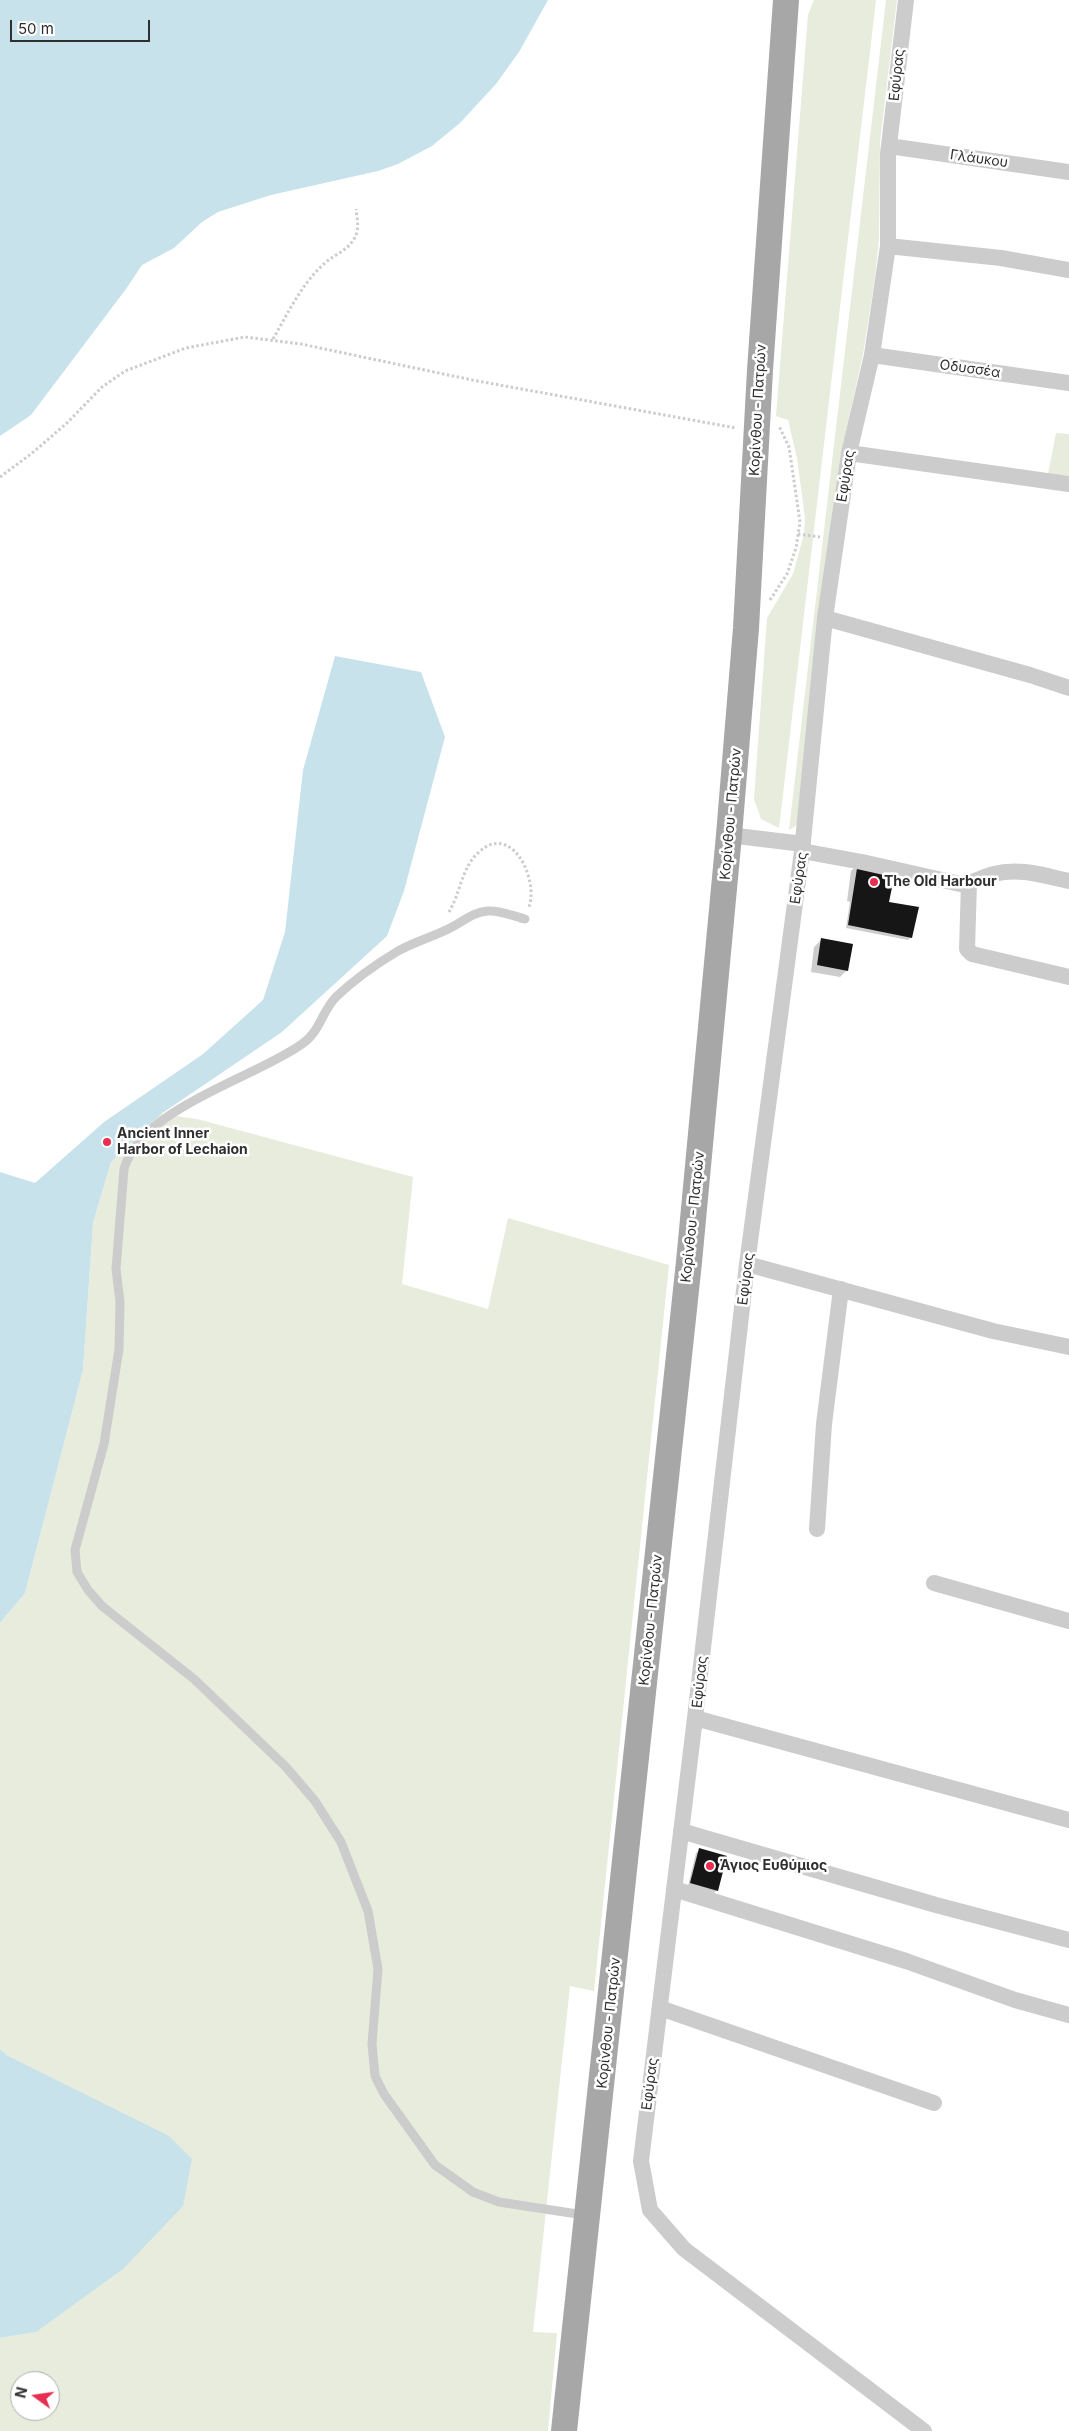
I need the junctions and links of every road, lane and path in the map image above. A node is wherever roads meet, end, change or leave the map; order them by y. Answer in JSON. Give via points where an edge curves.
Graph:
{"nodes":[{"id":1,"x":786,"y":0,"type":"edge"},
{"id":2,"x":906,"y":0,"type":"edge"},
{"id":3,"x":889,"y":146,"type":"junction"},
{"id":4,"x":1069,"y":172,"type":"edge"},
{"id":5,"x":356,"y":209,"type":"dead end"},
{"id":6,"x":888,"y":246,"type":"junction"},
{"id":7,"x":1069,"y":270,"type":"edge"},
{"id":8,"x":273,"y":339,"type":"junction"},
{"id":9,"x":872,"y":355,"type":"junction"},
{"id":10,"x":1069,"y":383,"type":"edge"},
{"id":11,"x":758,"y":424,"type":"junction"},
{"id":12,"x":849,"y":453,"type":"junction"},
{"id":13,"x":0,"y":477,"type":"edge"},
{"id":14,"x":1069,"y":484,"type":"edge"},
{"id":15,"x":825,"y":618,"type":"junction"},
{"id":16,"x":746,"y":628,"type":"junction"},
{"id":17,"x":1069,"y":688,"type":"edge"},
{"id":18,"x":729,"y":835,"type":"junction"},
{"id":19,"x":803,"y":847,"type":"junction"},
{"id":20,"x":1069,"y":881,"type":"edge"},
{"id":21,"x":969,"y":883,"type":"junction"},
{"id":22,"x":524,"y":919,"type":"joint"},
{"id":23,"x":427,"y":938,"type":"junction"},
{"id":24,"x":1069,"y":977,"type":"edge"},
{"id":25,"x":747,"y":1264,"type":"junction"},
{"id":26,"x":842,"y":1289,"type":"junction"},
{"id":27,"x":1069,"y":1347,"type":"edge"},
{"id":28,"x":817,"y":1529,"type":"dead end"},
{"id":29,"x":934,"y":1583,"type":"dead end"},
{"id":30,"x":1069,"y":1621,"type":"edge"},
{"id":31,"x":696,"y":1718,"type":"junction"},
{"id":32,"x":1069,"y":1820,"type":"edge"},
{"id":33,"x":681,"y":1831,"type":"junction"},
{"id":34,"x":674,"y":1889,"type":"junction"},
{"id":35,"x":1069,"y":1940,"type":"edge"},
{"id":36,"x":660,"y":2008,"type":"junction"},
{"id":37,"x":1069,"y":2015,"type":"edge"},
{"id":38,"x":934,"y":2103,"type":"dead end"},
{"id":39,"x":589,"y":2216,"type":"junction"},
{"id":40,"x":564,"y":2431,"type":"edge"},
{"id":41,"x":924,"y":2431,"type":"edge"}],
"edges":[{"from":1,"to":11,"type":"main road","name":"Κορίνθου - Πατρών"},
{"from":2,"to":3,"type":"street","name":"Εφύρας"},
{"from":3,"to":4,"type":"street","name":"Γλάυκου"},
{"from":3,"to":6,"type":"street","name":"Εφύρας"},
{"from":5,"to":8,"type":"path","via":[[356,237],[347,248],[325,263],[308,283]]},
{"from":6,"to":7,"type":"street","via":[[1001,258]]},
{"from":6,"to":9,"type":"street","name":"Εφύρας"},
{"from":8,"to":11,"type":"path","via":[[472,380]]},
{"from":8,"to":13,"type":"path","via":[[245,337],[186,348],[125,371],[102,387],[31,454]]},
{"from":9,"to":10,"type":"street","name":"Οδυσσέα"},
{"from":9,"to":12,"type":"street","name":"Εφύρας"},
{"from":11,"to":16,"type":"main road","name":"Κορίνθου - Πατρών"},
{"from":11,"to":16,"type":"path","via":[[776,424],[782,429],[800,522],[787,574],[778,590]]},
{"from":12,"to":14,"type":"street"},
{"from":12,"to":15,"type":"street","name":"Εφύρας"},
{"from":15,"to":17,"type":"street"},
{"from":15,"to":19,"type":"street","name":"Εφύρας"},
{"from":16,"to":18,"type":"main road","name":"Κορίνθου - Πατρών"},
{"from":18,"to":19,"type":"street"},
{"from":18,"to":39,"type":"main road","name":"Κορίνθου - Πατρών","via":[[689,1262]]},
{"from":19,"to":21,"type":"street","via":[[960,884]]},
{"from":19,"to":25,"type":"street","name":"Εφύρας"},
{"from":20,"to":21,"type":"street","via":[[1016,870]]},
{"from":21,"to":24,"type":"street","via":[[968,949],[972,954]]},
{"from":22,"to":23,"type":"lane","via":[[489,911],[472,914]]},
{"from":22,"to":23,"type":"path","via":[[531,900],[525,863],[515,850],[501,844],[488,845],[477,853],[447,916]]},
{"from":23,"to":39,"type":"lane","via":[[399,951],[336,997],[316,1032],[303,1043],[202,1096],[154,1127],[128,1155],[117,1237],[119,1349],[104,1444],[75,1550],[77,1572],[102,1606],[194,1679],[286,1767],[315,1801],[341,1842],[368,1911],[378,1969],[372,2044],[375,2076],[394,2109],[435,2165],[473,2192],[499,2202]]},
{"from":25,"to":26,"type":"street"},
{"from":25,"to":31,"type":"street","name":"Εφύρας"},
{"from":26,"to":27,"type":"street","via":[[994,1331]]},
{"from":26,"to":28,"type":"street","via":[[824,1424]]},
{"from":29,"to":30,"type":"street"},
{"from":31,"to":32,"type":"street"},
{"from":31,"to":33,"type":"street","name":"Εφύρας"},
{"from":33,"to":34,"type":"street","name":"Εφύρας"},
{"from":33,"to":35,"type":"street"},
{"from":34,"to":36,"type":"street","name":"Εφύρας"},
{"from":34,"to":37,"type":"street"},
{"from":36,"to":38,"type":"street"},
{"from":36,"to":41,"type":"street","name":"Εφύρας","via":[[641,2161],[650,2210],[684,2249]]},
{"from":39,"to":40,"type":"main road","name":"Κορίνθου - Πατρών"}]}
